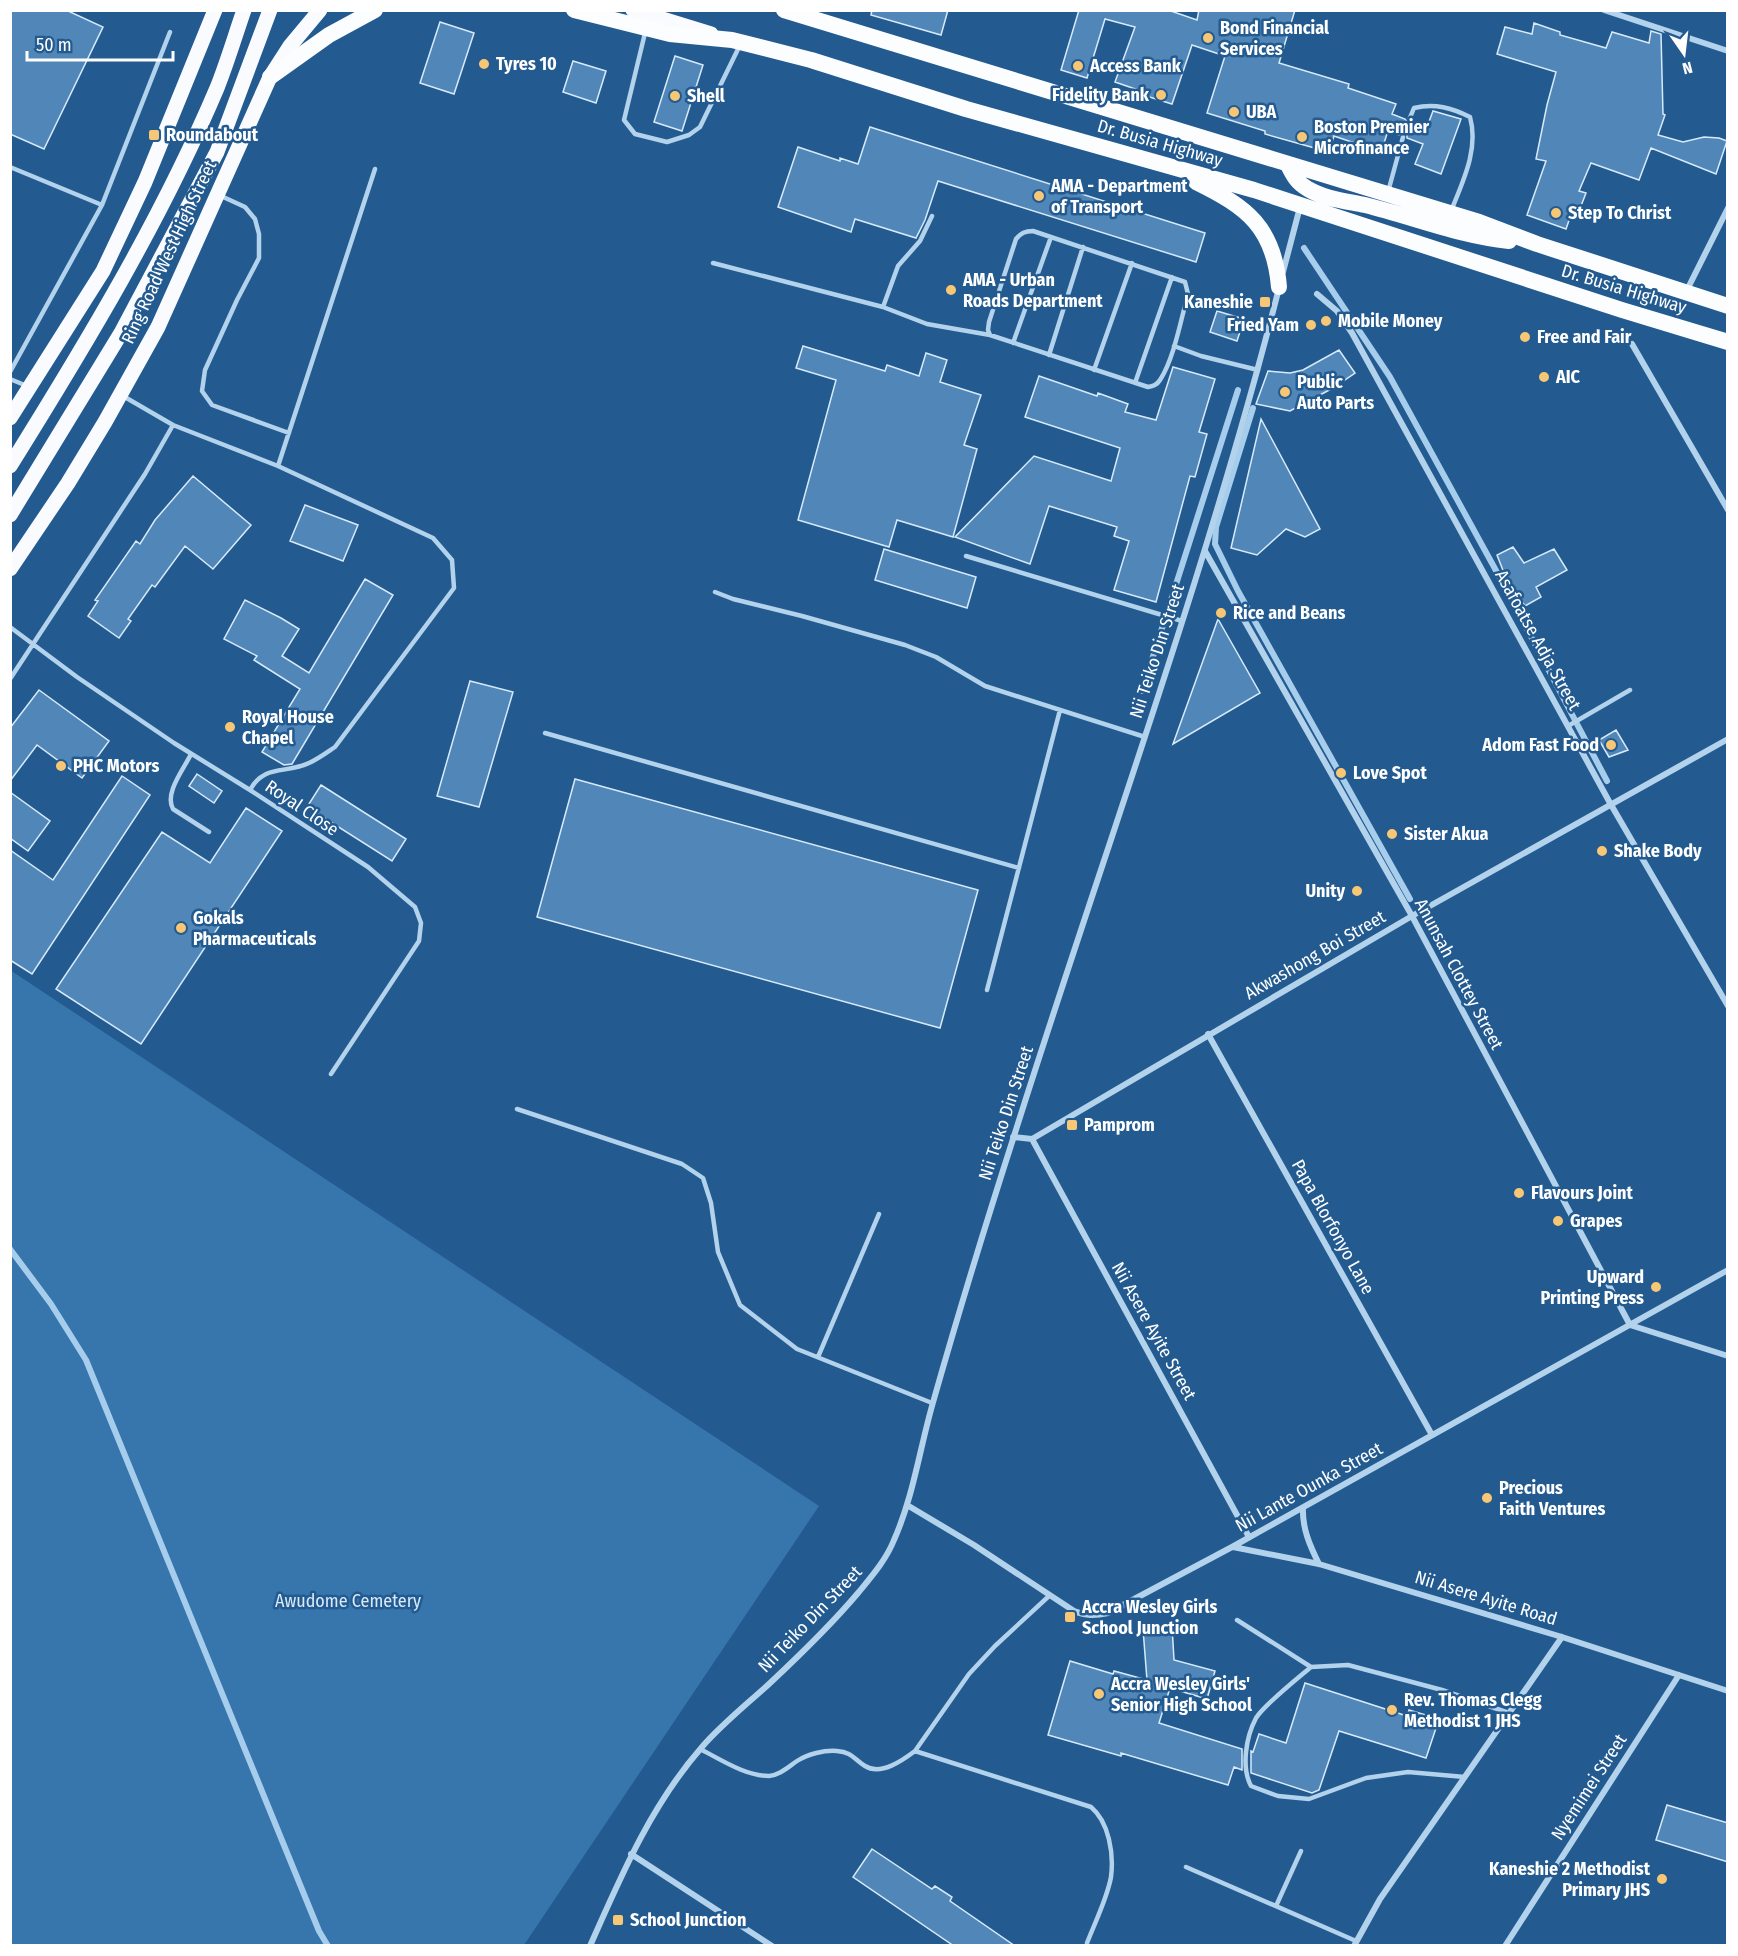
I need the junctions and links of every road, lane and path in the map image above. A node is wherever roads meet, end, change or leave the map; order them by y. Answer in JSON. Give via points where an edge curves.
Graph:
{"nodes":[{"id":1,"x":215,"y":10,"type":"edge"},
{"id":2,"x":244,"y":10,"type":"edge"},
{"id":3,"x":270,"y":10,"type":"edge"},
{"id":4,"x":320,"y":10,"type":"edge"},
{"id":5,"x":375,"y":10,"type":"edge"},
{"id":6,"x":574,"y":10,"type":"edge"},
{"id":7,"x":633,"y":10,"type":"edge"},
{"id":8,"x":1604,"y":10,"type":"edge"},
{"id":9,"x":785,"y":11,"type":"edge"},
{"id":10,"x":645,"y":27,"type":"junction"},
{"id":11,"x":170,"y":32,"type":"dead end"},
{"id":12,"x":736,"y":41,"type":"junction"},
{"id":13,"x":1728,"y":51,"type":"edge"},
{"id":14,"x":270,"y":76,"type":"junction"},
{"id":15,"x":1409,"y":120,"type":"dead end"},
{"id":16,"x":1403,"y":137,"type":"dead end"},
{"id":17,"x":1287,"y":165,"type":"junction"},
{"id":18,"x":1166,"y":166,"type":"junction"},
{"id":19,"x":10,"y":167,"type":"edge"},
{"id":20,"x":375,"y":170,"type":"dead end"},
{"id":21,"x":1387,"y":194,"type":"junction"},
{"id":22,"x":219,"y":195,"type":"junction"},
{"id":23,"x":102,"y":205,"type":"junction"},
{"id":24,"x":1300,"y":206,"type":"junction"},
{"id":25,"x":1728,"y":208,"type":"edge"},
{"id":26,"x":1450,"y":213,"type":"junction"},
{"id":27,"x":932,"y":216,"type":"dead end"},
{"id":28,"x":1051,"y":237,"type":"junction"},
{"id":29,"x":1537,"y":244,"type":"junction"},
{"id":30,"x":1083,"y":247,"type":"junction"},
{"id":31,"x":713,"y":263,"type":"dead end"},
{"id":32,"x":1132,"y":263,"type":"junction"},
{"id":33,"x":1172,"y":277,"type":"junction"},
{"id":34,"x":1279,"y":286,"type":"junction"},
{"id":35,"x":1685,"y":293,"type":"junction"},
{"id":36,"x":1317,"y":294,"type":"dead end"},
{"id":37,"x":1728,"y":306,"type":"edge"},
{"id":38,"x":883,"y":307,"type":"junction"},
{"id":39,"x":990,"y":335,"type":"junction"},
{"id":40,"x":1728,"y":342,"type":"edge"},
{"id":41,"x":1013,"y":343,"type":"junction"},
{"id":42,"x":1632,"y":344,"type":"dead end"},
{"id":43,"x":1174,"y":346,"type":"junction"},
{"id":44,"x":1049,"y":355,"type":"junction"},
{"id":45,"x":1094,"y":370,"type":"junction"},
{"id":46,"x":1258,"y":370,"type":"junction"},
{"id":47,"x":10,"y":372,"type":"edge"},
{"id":48,"x":10,"y":379,"type":"edge"},
{"id":49,"x":1135,"y":383,"type":"junction"},
{"id":50,"x":29,"y":387,"type":"junction"},
{"id":51,"x":120,"y":394,"type":"junction"},
{"id":52,"x":10,"y":418,"type":"edge"},
{"id":53,"x":173,"y":425,"type":"junction"},
{"id":54,"x":290,"y":433,"type":"junction"},
{"id":55,"x":10,"y":466,"type":"edge"},
{"id":56,"x":278,"y":466,"type":"junction"},
{"id":57,"x":1728,"y":510,"type":"edge"},
{"id":58,"x":10,"y":515,"type":"edge"},
{"id":59,"x":1205,"y":551,"type":"junction"},
{"id":60,"x":966,"y":556,"type":"dead end"},
{"id":61,"x":10,"y":569,"type":"edge"},
{"id":62,"x":715,"y":592,"type":"dead end"},
{"id":63,"x":1182,"y":621,"type":"junction"},
{"id":64,"x":10,"y":627,"type":"edge"},
{"id":65,"x":33,"y":644,"type":"junction"},
{"id":66,"x":10,"y":679,"type":"edge"},
{"id":67,"x":1630,"y":690,"type":"dead end"},
{"id":68,"x":1060,"y":710,"type":"junction"},
{"id":69,"x":1568,"y":726,"type":"junction"},
{"id":70,"x":545,"y":732,"type":"dead end"},
{"id":71,"x":1145,"y":737,"type":"junction"},
{"id":72,"x":1728,"y":740,"type":"edge"},
{"id":73,"x":191,"y":754,"type":"junction"},
{"id":74,"x":250,"y":790,"type":"junction"},
{"id":75,"x":1610,"y":803,"type":"junction"},
{"id":76,"x":209,"y":832,"type":"dead end"},
{"id":77,"x":1019,"y":868,"type":"junction"},
{"id":78,"x":1412,"y":916,"type":"junction"},
{"id":79,"x":987,"y":990,"type":"dead end"},
{"id":80,"x":1728,"y":1006,"type":"edge"},
{"id":81,"x":1208,"y":1034,"type":"junction"},
{"id":82,"x":331,"y":1074,"type":"dead end"},
{"id":83,"x":517,"y":1109,"type":"dead end"},
{"id":84,"x":1013,"y":1137,"type":"junction"},
{"id":85,"x":1032,"y":1139,"type":"junction"},
{"id":86,"x":879,"y":1214,"type":"dead end"},
{"id":87,"x":1728,"y":1270,"type":"edge"},
{"id":88,"x":1630,"y":1325,"type":"junction"},
{"id":89,"x":1728,"y":1356,"type":"edge"},
{"id":90,"x":818,"y":1357,"type":"junction"},
{"id":91,"x":932,"y":1403,"type":"junction"},
{"id":92,"x":1432,"y":1435,"type":"junction"},
{"id":93,"x":907,"y":1504,"type":"junction"},
{"id":94,"x":1303,"y":1508,"type":"junction"},
{"id":95,"x":1249,"y":1537,"type":"junction"},
{"id":96,"x":1232,"y":1547,"type":"junction"},
{"id":97,"x":1319,"y":1564,"type":"junction"},
{"id":98,"x":1049,"y":1596,"type":"junction"},
{"id":99,"x":1237,"y":1620,"type":"dead end"},
{"id":100,"x":1562,"y":1637,"type":"junction"},
{"id":101,"x":1311,"y":1667,"type":"junction"},
{"id":102,"x":1679,"y":1676,"type":"junction"},
{"id":103,"x":1728,"y":1691,"type":"edge"},
{"id":104,"x":1509,"y":1713,"type":"junction"},
{"id":105,"x":700,"y":1749,"type":"junction"},
{"id":106,"x":915,"y":1750,"type":"junction"},
{"id":107,"x":1466,"y":1777,"type":"junction"},
{"id":108,"x":1301,"y":1851,"type":"dead end"},
{"id":109,"x":631,"y":1854,"type":"junction"},
{"id":110,"x":1186,"y":1867,"type":"dead end"},
{"id":111,"x":1276,"y":1906,"type":"junction"},
{"id":112,"x":1087,"y":1943,"type":"dead end"},
{"id":113,"x":1355,"y":1943,"type":"edge"},
{"id":114,"x":590,"y":1946,"type":"edge"},
{"id":115,"x":772,"y":1946,"type":"edge"},
{"id":116,"x":1505,"y":1946,"type":"edge"}],
"edges":[{"from":1,"to":50,"type":"main road","via":[[145,182],[103,271]]},
{"from":2,"to":55,"type":"main road","name":"Ring Road West High Street","via":[[218,85],[191,146],[93,332]]},
{"from":3,"to":58,"type":"main road","name":"Ring Road West High Street","via":[[217,152],[121,333]]},
{"from":4,"to":14,"type":"main road","name":"Ring Road West High Street"},
{"from":5,"to":14,"type":"highway","via":[[329,35]]},
{"from":6,"to":10,"type":"highway","name":"Dr. Busia Highway"},
{"from":7,"to":12,"type":"main road"},
{"from":8,"to":13,"type":"street"},
{"from":9,"to":17,"type":"highway","name":"Dr. Busia Highway"},
{"from":10,"to":12,"type":"highway","name":"Dr. Busia Highway","via":[[670,34]]},
{"from":10,"to":12,"type":"lane","via":[[624,120],[635,134],[667,142],[700,127]]},
{"from":11,"to":23,"type":"lane"},
{"from":12,"to":18,"type":"highway","name":"Dr. Busia Highway"},
{"from":14,"to":22,"type":"main road","name":"Ring Road West High Street"},
{"from":15,"to":26,"type":"lane","via":[[1414,108],[1425,105],[1452,108],[1470,117],[1473,150]]},
{"from":16,"to":21,"type":"lane"},
{"from":17,"to":21,"type":"highway","name":"Dr. Busia Highway"},
{"from":17,"to":29,"type":"highway","via":[[1295,181],[1338,200],[1448,230]]},
{"from":18,"to":24,"type":"highway","name":"Dr. Busia Highway"},
{"from":18,"to":34,"type":"highway","via":[[1221,194],[1264,231],[1274,252]]},
{"from":19,"to":23,"type":"lane"},
{"from":20,"to":54,"type":"lane"},
{"from":21,"to":26,"type":"highway","name":"Dr. Busia Highway"},
{"from":22,"to":51,"type":"main road","name":"Ring Road West High Street","via":[[158,327]]},
{"from":22,"to":54,"type":"lane","via":[[245,207],[255,219],[259,258],[205,370],[202,391],[212,405]]},
{"from":23,"to":47,"type":"lane"},
{"from":24,"to":34,"type":"street","name":"Nii Teiko Din Street"},
{"from":24,"to":40,"type":"highway","name":"Dr. Busia Highway"},
{"from":25,"to":35,"type":"street"},
{"from":26,"to":29,"type":"highway","name":"Dr. Busia Highway"},
{"from":27,"to":38,"type":"lane","via":[[920,241],[898,266]]},
{"from":28,"to":30,"type":"lane"},
{"from":28,"to":39,"type":"lane","via":[[1026,231],[1016,239],[988,322]]},
{"from":28,"to":41,"type":"lane"},
{"from":29,"to":35,"type":"highway","name":"Dr. Busia Highway"},
{"from":30,"to":32,"type":"lane"},
{"from":30,"to":44,"type":"lane"},
{"from":31,"to":38,"type":"lane"},
{"from":32,"to":33,"type":"lane"},
{"from":32,"to":45,"type":"lane"},
{"from":33,"to":43,"type":"lane","via":[[1185,282],[1188,294]]},
{"from":33,"to":49,"type":"lane"},
{"from":34,"to":46,"type":"street","name":"Nii Teiko Din Street"},
{"from":35,"to":37,"type":"highway","name":"Dr. Busia Highway"},
{"from":36,"to":69,"type":"street","name":"Asafoatse Adja Street","via":[[1337,311],[1352,333]]},
{"from":38,"to":39,"type":"lane","via":[[927,324]]},
{"from":39,"to":41,"type":"lane"},
{"from":41,"to":44,"type":"lane"},
{"from":42,"to":57,"type":"street"},
{"from":43,"to":46,"type":"lane"},
{"from":43,"to":49,"type":"lane","via":[[1155,386]]},
{"from":44,"to":45,"type":"lane"},
{"from":45,"to":49,"type":"lane"},
{"from":46,"to":59,"type":"street","name":"Nii Teiko Din Street"},
{"from":48,"to":50,"type":"lane"},
{"from":50,"to":52,"type":"main road"},
{"from":51,"to":53,"type":"lane"},
{"from":51,"to":61,"type":"main road","name":"Ring Road West High Street","via":[[68,483]]},
{"from":53,"to":56,"type":"lane"},
{"from":53,"to":65,"type":"lane"},
{"from":54,"to":56,"type":"lane"},
{"from":56,"to":74,"type":"lane","via":[[433,538],[452,560],[454,588],[335,747],[308,764],[256,778]]},
{"from":59,"to":63,"type":"street","name":"Nii Teiko Din Street"},
{"from":59,"to":78,"type":"street","name":"Anunsah Clottey Street"},
{"from":60,"to":63,"type":"lane"},
{"from":62,"to":68,"type":"lane","via":[[905,645],[936,657],[985,686]]},
{"from":63,"to":71,"type":"street","name":"Nii Teiko Din Street"},
{"from":64,"to":65,"type":"lane","name":"Royal Close"},
{"from":65,"to":66,"type":"lane"},
{"from":65,"to":73,"type":"lane","name":"Royal Close"},
{"from":67,"to":69,"type":"lane"},
{"from":68,"to":71,"type":"lane"},
{"from":68,"to":77,"type":"lane"},
{"from":69,"to":75,"type":"street","name":"Asafoatse Adja Street"},
{"from":70,"to":77,"type":"lane"},
{"from":71,"to":84,"type":"street","name":"Nii Teiko Din Street"},
{"from":72,"to":75,"type":"street","name":"Akwashong Boi Street"},
{"from":73,"to":74,"type":"lane","name":"Royal Close"},
{"from":73,"to":76,"type":"lane","via":[[170,795],[171,805]]},
{"from":74,"to":82,"type":"lane","name":"Royal Close","via":[[368,867],[415,907],[422,923],[419,941]]},
{"from":75,"to":78,"type":"street","name":"Akwashong Boi Street"},
{"from":75,"to":80,"type":"street","name":"Asafoatse Adja Street"},
{"from":77,"to":79,"type":"lane"},
{"from":78,"to":81,"type":"street","name":"Akwashong Boi Street"},
{"from":78,"to":88,"type":"street","name":"Anunsah Clottey Street"},
{"from":81,"to":85,"type":"street","name":"Akwashong Boi Street"},
{"from":81,"to":92,"type":"street","name":"Papa Blorfonyo Lane"},
{"from":83,"to":90,"type":"lane","via":[[682,1164],[703,1178],[718,1252],[740,1305],[797,1349]]},
{"from":84,"to":85,"type":"street"},
{"from":84,"to":91,"type":"street","name":"Nii Teiko Din Street"},
{"from":85,"to":95,"type":"street","name":"Nii Asere Ayite Street"},
{"from":86,"to":90,"type":"lane"},
{"from":87,"to":88,"type":"street","name":"Nii Lante Ounka Street"},
{"from":88,"to":89,"type":"street"},
{"from":88,"to":92,"type":"street","name":"Nii Lante Ounka Street"},
{"from":90,"to":91,"type":"lane"},
{"from":91,"to":93,"type":"street","name":"Nii Teiko Din Street"},
{"from":92,"to":94,"type":"street","name":"Nii Lante Ounka Street"},
{"from":93,"to":98,"type":"street","name":"Nii Lante Ounka Street"},
{"from":93,"to":105,"type":"street","name":"Nii Teiko Din Street","via":[[884,1561],[842,1613]]},
{"from":94,"to":95,"type":"street","name":"Nii Lante Ounka Street"},
{"from":94,"to":97,"type":"street","via":[[1309,1543]]},
{"from":95,"to":96,"type":"street","name":"Nii Lante Ounka Street"},
{"from":96,"to":97,"type":"street","name":"Nii Asere Ayite Road"},
{"from":96,"to":98,"type":"street","name":"Nii Lante Ounka Street","via":[[1108,1613],[1084,1615]]},
{"from":97,"to":100,"type":"street","name":"Nii Asere Ayite Road"},
{"from":98,"to":106,"type":"lane","via":[[969,1674]]},
{"from":99,"to":101,"type":"lane"},
{"from":100,"to":102,"type":"street","name":"Nii Asere Ayite Road"},
{"from":100,"to":104,"type":"street"},
{"from":101,"to":104,"type":"lane","via":[[1348,1665]]},
{"from":101,"to":107,"type":"lane","via":[[1257,1717],[1246,1748],[1245,1775],[1251,1785],[1278,1796],[1309,1799],[1366,1778],[1398,1773]]},
{"from":102,"to":103,"type":"street","name":"Nii Asere Ayite Road"},
{"from":102,"to":116,"type":"street","name":"Nyemimei Street"},
{"from":104,"to":107,"type":"street"},
{"from":105,"to":106,"type":"lane","via":[[749,1772],[771,1776],[798,1760],[827,1751],[848,1753],[876,1769],[904,1760]]},
{"from":105,"to":109,"type":"street","name":"Nii Teiko Din Street","via":[[660,1804]]},
{"from":106,"to":112,"type":"lane","via":[[1091,1807],[1100,1814],[1112,1867]]},
{"from":107,"to":113,"type":"street","via":[[1380,1899]]},
{"from":108,"to":111,"type":"lane"},
{"from":109,"to":114,"type":"street","name":"Nii Teiko Din Street"},
{"from":109,"to":115,"type":"street"},
{"from":110,"to":111,"type":"lane"},
{"from":111,"to":113,"type":"lane"}]}
